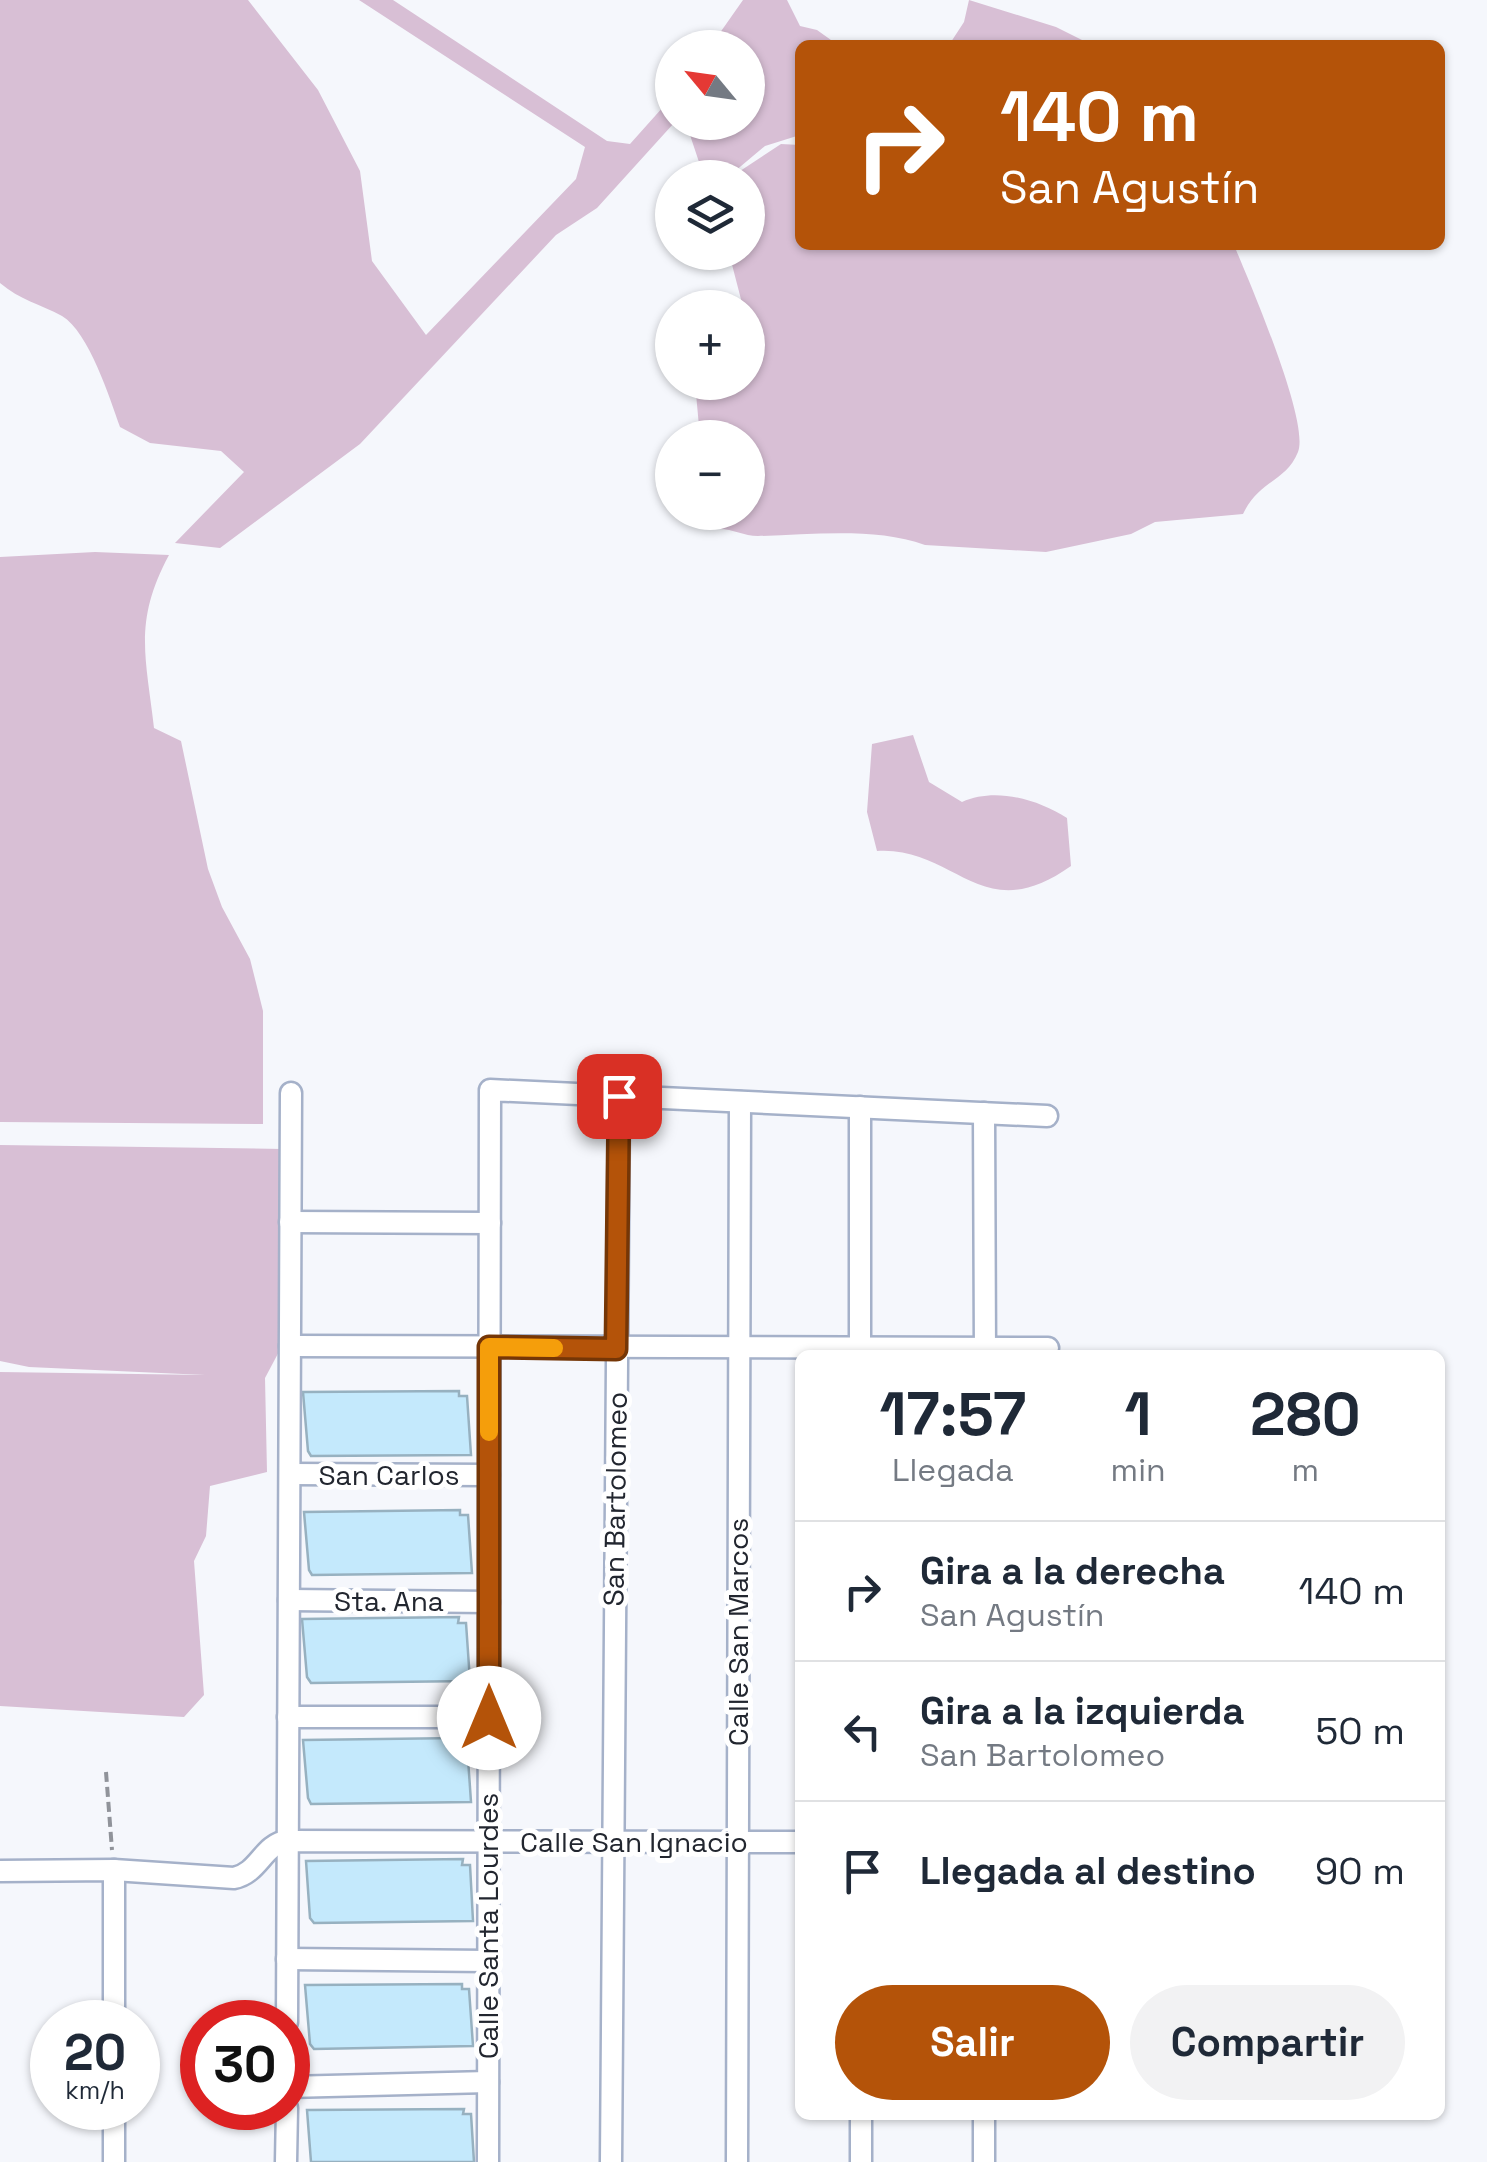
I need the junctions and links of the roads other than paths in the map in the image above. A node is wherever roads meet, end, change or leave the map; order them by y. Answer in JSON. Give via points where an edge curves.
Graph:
{"nodes":[{"id":1,"x":291,"y":1093,"type":"dead end"},
{"id":2,"x":619,"y":1096,"type":"junction"},
{"id":3,"x":740,"y":1102,"type":"junction"},
{"id":4,"x":860,"y":1108,"type":"junction"},
{"id":5,"x":984,"y":1113,"type":"junction"},
{"id":6,"x":1047,"y":1116,"type":"dead end"},
{"id":7,"x":290,"y":1222,"type":"junction"},
{"id":8,"x":490,"y":1223,"type":"junction"},
{"id":9,"x":290,"y":1346,"type":"junction"},
{"id":10,"x":489,"y":1347,"type":"junction"},
{"id":11,"x":1048,"y":1348,"type":"dead end"},
{"id":12,"x":616,"y":1349,"type":"junction"},
{"id":13,"x":739,"y":1349,"type":"junction"},
{"id":14,"x":795,"y":1350,"type":"edge"},
{"id":15,"x":860,"y":1350,"type":"edge"},
{"id":16,"x":985,"y":1350,"type":"edge"},
{"id":17,"x":1016,"y":1350,"type":"edge"},
{"id":18,"x":290,"y":1474,"type":"junction"},
{"id":19,"x":489,"y":1475,"type":"junction"},
{"id":20,"x":289,"y":1600,"type":"junction"},
{"id":21,"x":489,"y":1602,"type":"junction"},
{"id":22,"x":288,"y":1717,"type":"junction"},
{"id":23,"x":489,"y":1718,"type":"junction"},
{"id":24,"x":288,"y":1841,"type":"junction"},
{"id":25,"x":488,"y":1841,"type":"junction"},
{"id":26,"x":612,"y":1842,"type":"junction"},
{"id":27,"x":738,"y":1842,"type":"junction"},
{"id":28,"x":795,"y":1842,"type":"edge"},
{"id":29,"x":114,"y":1870,"type":"junction"},
{"id":30,"x":0,"y":1871,"type":"edge"},
{"id":31,"x":287,"y":1959,"type":"junction"},
{"id":32,"x":488,"y":1961,"type":"junction"},
{"id":33,"x":114,"y":2000,"type":"edge"},
{"id":34,"x":287,"y":2000,"type":"edge"},
{"id":35,"x":488,"y":2082,"type":"junction"},
{"id":36,"x":310,"y":2086,"type":"edge"},
{"id":37,"x":860,"y":2120,"type":"edge"},
{"id":38,"x":984,"y":2120,"type":"edge"},
{"id":39,"x":114,"y":2130,"type":"edge"},
{"id":40,"x":286,"y":2130,"type":"edge"},
{"id":41,"x":114,"y":2162,"type":"edge"},
{"id":42,"x":286,"y":2162,"type":"edge"},
{"id":43,"x":488,"y":2162,"type":"edge"},
{"id":44,"x":611,"y":2162,"type":"edge"},
{"id":45,"x":737,"y":2162,"type":"edge"},
{"id":46,"x":861,"y":2162,"type":"edge"},
{"id":47,"x":984,"y":2162,"type":"edge"}],
"edges":[{"from":1,"to":7,"type":"street"},
{"from":2,"to":3,"type":"street"},
{"from":2,"to":8,"type":"street","name":"Calle Santa Lourdes","via":[[490,1090]]},
{"from":2,"to":12,"type":"street","name":"San Bartolomeo"},
{"from":3,"to":4,"type":"street"},
{"from":3,"to":13,"type":"street","name":"Calle San Marcos"},
{"from":4,"to":5,"type":"street"},
{"from":4,"to":15,"type":"street"},
{"from":5,"to":6,"type":"street"},
{"from":5,"to":16,"type":"street"},
{"from":7,"to":8,"type":"street"},
{"from":7,"to":9,"type":"street"},
{"from":8,"to":10,"type":"street","name":"Calle Santa Lourdes"},
{"from":9,"to":10,"type":"street"},
{"from":9,"to":18,"type":"street"},
{"from":10,"to":12,"type":"street"},
{"from":10,"to":19,"type":"street","name":"Calle Santa Lourdes"},
{"from":11,"to":17,"type":"street"},
{"from":12,"to":13,"type":"street"},
{"from":12,"to":26,"type":"street","name":"San Bartolomeo"},
{"from":13,"to":14,"type":"street"},
{"from":13,"to":27,"type":"street","name":"Calle San Marcos"},
{"from":18,"to":19,"type":"street","name":"San Carlos"},
{"from":18,"to":20,"type":"street"},
{"from":19,"to":21,"type":"street","name":"Calle Santa Lourdes"},
{"from":20,"to":21,"type":"street","name":"Sta. Ana"},
{"from":20,"to":22,"type":"street"},
{"from":21,"to":23,"type":"street","name":"Calle Santa Lourdes"},
{"from":22,"to":23,"type":"street"},
{"from":22,"to":24,"type":"street"},
{"from":23,"to":25,"type":"street","name":"Calle Santa Lourdes"},
{"from":24,"to":25,"type":"street","name":"Calle San Ignacio"},
{"from":24,"to":29,"type":"street","via":[[275,1842],[252,1870],[234,1878]]},
{"from":24,"to":31,"type":"street"},
{"from":25,"to":26,"type":"street","name":"Calle San Ignacio"},
{"from":25,"to":32,"type":"street","name":"Calle Santa Lourdes"},
{"from":26,"to":27,"type":"street","name":"Calle San Ignacio"},
{"from":26,"to":44,"type":"street","name":"San Bartolomeo"},
{"from":27,"to":28,"type":"street","name":"Calle San Ignacio"},
{"from":27,"to":45,"type":"street","name":"Calle San Marcos"},
{"from":29,"to":30,"type":"street"},
{"from":29,"to":33,"type":"street"},
{"from":31,"to":32,"type":"street"},
{"from":31,"to":34,"type":"street"},
{"from":32,"to":35,"type":"street","name":"Calle Santa Lourdes"},
{"from":35,"to":36,"type":"street"},
{"from":35,"to":43,"type":"street","name":"Calle Santa Lourdes"},
{"from":37,"to":46,"type":"street"},
{"from":38,"to":47,"type":"street"},
{"from":39,"to":41,"type":"street"},
{"from":40,"to":42,"type":"street"}]}
